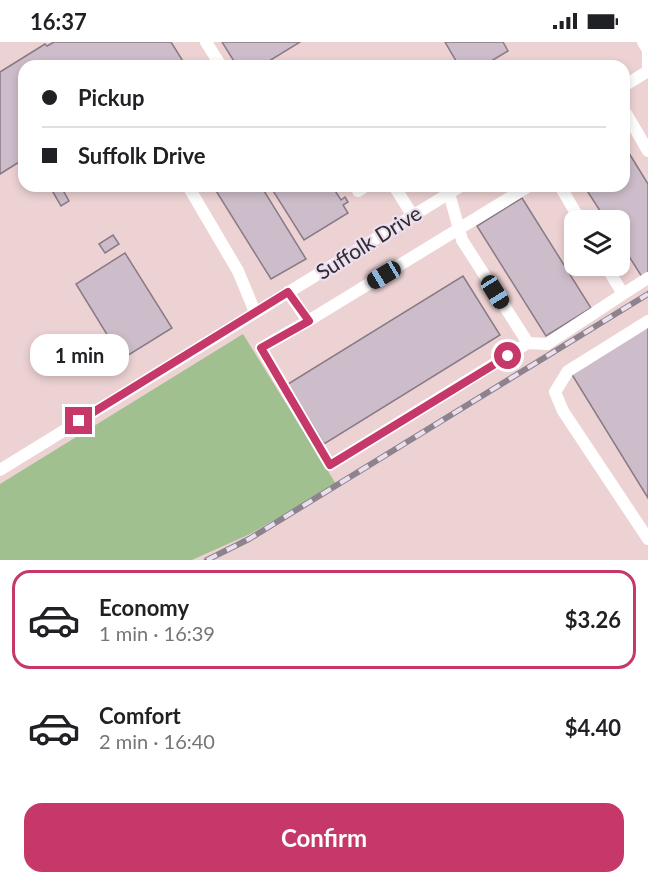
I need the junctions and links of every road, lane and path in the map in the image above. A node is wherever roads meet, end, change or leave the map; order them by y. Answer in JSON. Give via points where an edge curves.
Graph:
{"nodes":[{"id":1,"x":206,"y":42,"type":"edge"},
{"id":2,"x":643,"y":42,"type":"edge"},
{"id":3,"x":648,"y":50,"type":"edge"},
{"id":4,"x":217,"y":60,"type":"edge"},
{"id":5,"x":630,"y":82,"type":"edge"},
{"id":6,"x":630,"y":128,"type":"edge"},
{"id":7,"x":648,"y":152,"type":"edge"},
{"id":8,"x":192,"y":192,"type":"edge"},
{"id":9,"x":398,"y":192,"type":"edge"},
{"id":10,"x":519,"y":192,"type":"edge"},
{"id":11,"x":564,"y":192,"type":"edge"},
{"id":12,"x":449,"y":193,"type":"joint"},
{"id":13,"x":574,"y":210,"type":"edge"},
{"id":14,"x":413,"y":216,"type":"junction"},
{"id":15,"x":459,"y":229,"type":"junction"},
{"id":16,"x":612,"y":276,"type":"edge"},
{"id":17,"x":648,"y":278,"type":"edge"},
{"id":18,"x":288,"y":292,"type":"junction"},
{"id":19,"x":623,"y":294,"type":"junction"},
{"id":20,"x":255,"y":312,"type":"junction"},
{"id":21,"x":309,"y":321,"type":"junction"},
{"id":22,"x":648,"y":321,"type":"edge"},
{"id":23,"x":528,"y":343,"type":"junction"},
{"id":24,"x":0,"y":470,"type":"edge"},
{"id":25,"x":648,"y":539,"type":"edge"}],
"edges":[{"from":1,"to":4,"type":"street"},
{"from":2,"to":3,"type":"street"},
{"from":3,"to":5,"type":"street","via":[[648,71]]},
{"from":6,"to":7,"type":"street"},
{"from":8,"to":20,"type":"street","via":[[238,271]]},
{"from":9,"to":14,"type":"street"},
{"from":10,"to":15,"type":"street"},
{"from":11,"to":13,"type":"street"},
{"from":12,"to":14,"type":"street","name":"Suffolk Drive"},
{"from":12,"to":15,"type":"street"},
{"from":14,"to":18,"type":"street","name":"Suffolk Drive"},
{"from":15,"to":21,"type":"street"},
{"from":15,"to":23,"type":"street","via":[[462,240]]},
{"from":16,"to":19,"type":"street"},
{"from":17,"to":19,"type":"street"},
{"from":18,"to":20,"type":"street","name":"Suffolk Drive"},
{"from":18,"to":21,"type":"street"},
{"from":19,"to":23,"type":"street","via":[[547,344]]},
{"from":20,"to":24,"type":"street","name":"Suffolk Drive"},
{"from":21,"to":23,"type":"street","via":[[261,348],[330,465]]},
{"from":22,"to":25,"type":"street","via":[[568,370],[555,392],[563,411]]}]}
